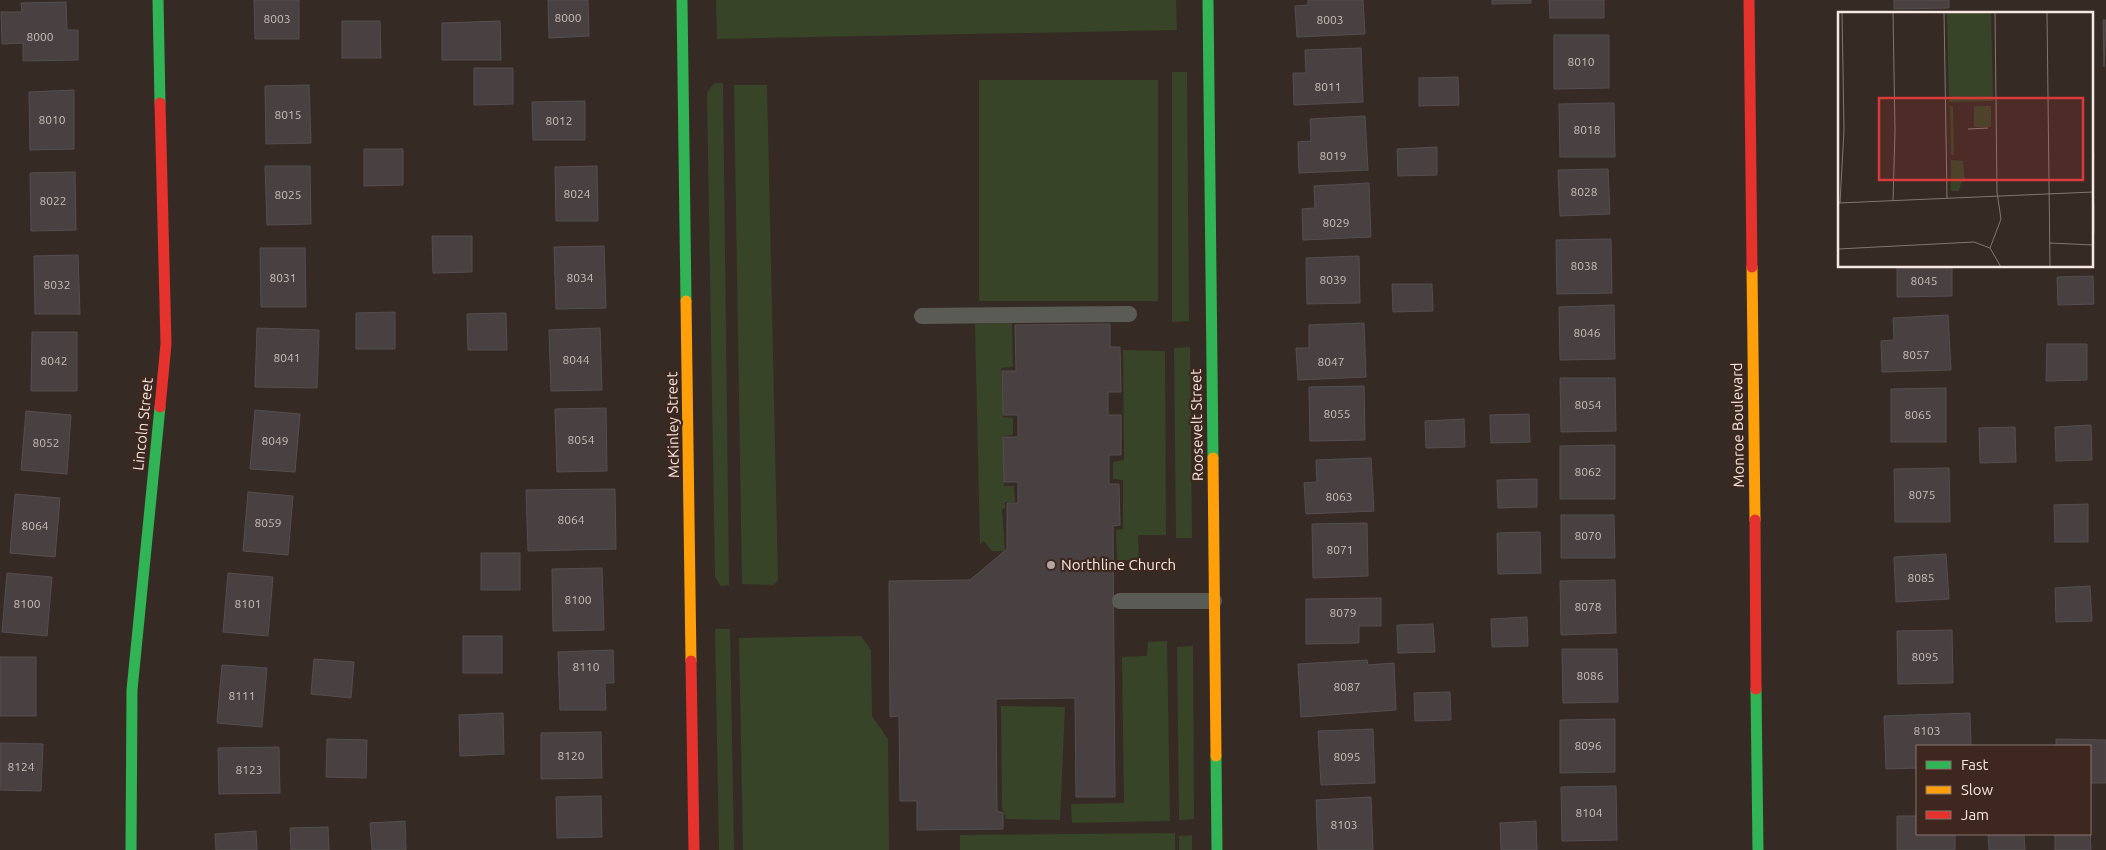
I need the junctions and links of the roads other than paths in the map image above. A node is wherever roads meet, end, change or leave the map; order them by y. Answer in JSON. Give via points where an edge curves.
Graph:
{"nodes":[{"id":1,"x":158,"y":0,"type":"edge"},
{"id":2,"x":682,"y":0,"type":"edge"},
{"id":3,"x":1208,"y":0,"type":"edge"},
{"id":4,"x":1749,"y":0,"type":"edge"},
{"id":5,"x":1129,"y":314,"type":"dead end"},
{"id":6,"x":922,"y":316,"type":"dead end"},
{"id":7,"x":1120,"y":601,"type":"dead end"},
{"id":8,"x":1214,"y":601,"type":"junction"},
{"id":9,"x":132,"y":850,"type":"edge"},
{"id":10,"x":694,"y":850,"type":"edge"},
{"id":11,"x":1217,"y":850,"type":"edge"},
{"id":12,"x":1758,"y":850,"type":"edge"}],
"edges":[{"from":1,"to":9,"type":"street","name":"Lincoln Street","via":[[166,344],[132,690]]},
{"from":2,"to":10,"type":"street","name":"McKinley Street"},
{"from":3,"to":8,"type":"street","name":"Roosevelt Street"},
{"from":4,"to":12,"type":"street","name":"Monroe Boulevard"},
{"from":5,"to":6,"type":"lane"},
{"from":7,"to":8,"type":"lane"},
{"from":8,"to":11,"type":"street","name":"Roosevelt Street"}]}
